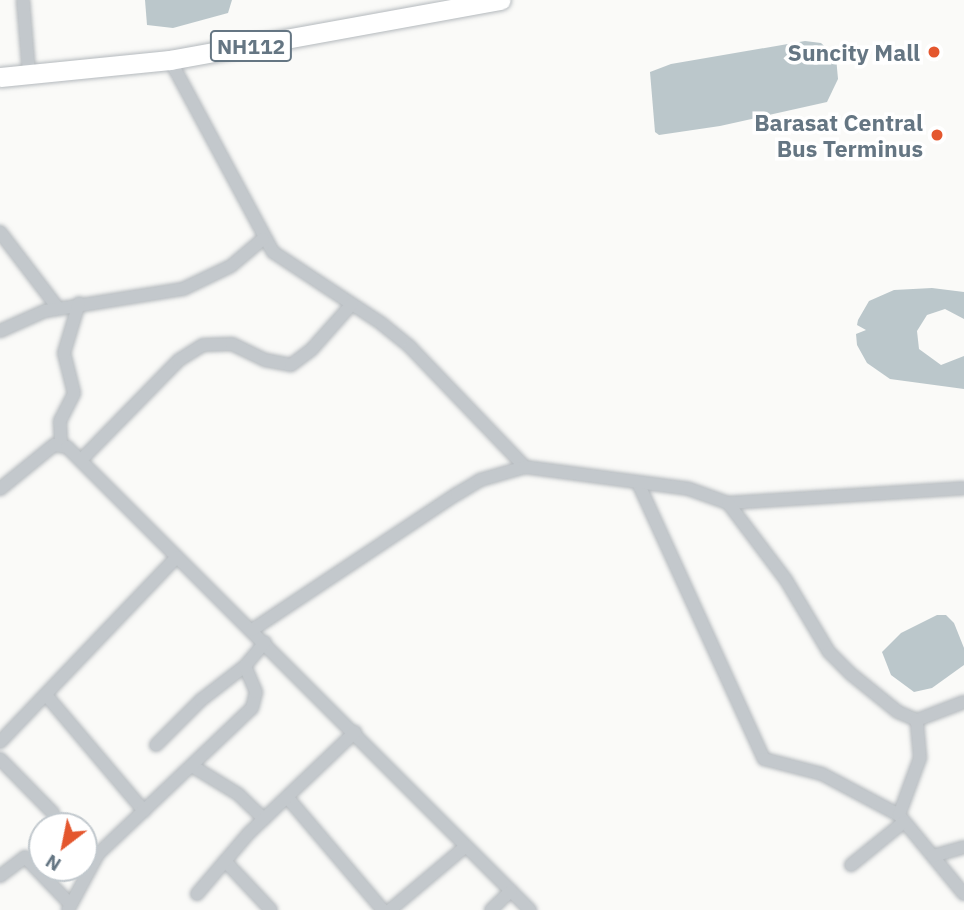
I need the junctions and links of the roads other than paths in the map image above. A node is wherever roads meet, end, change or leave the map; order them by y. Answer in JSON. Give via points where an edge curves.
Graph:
{"nodes":[{"id":1,"x":23,"y":0,"type":"edge"},
{"id":2,"x":499,"y":0,"type":"edge"},
{"id":3,"x":170,"y":60,"type":"junction"},
{"id":4,"x":29,"y":73,"type":"junction"},
{"id":5,"x":0,"y":77,"type":"edge"},
{"id":6,"x":0,"y":232,"type":"edge"},
{"id":7,"x":263,"y":239,"type":"junction"},
{"id":8,"x":79,"y":303,"type":"junction"},
{"id":9,"x":352,"y":304,"type":"junction"},
{"id":10,"x":58,"y":308,"type":"junction"},
{"id":11,"x":0,"y":331,"type":"edge"},
{"id":12,"x":61,"y":443,"type":"junction"},
{"id":13,"x":81,"y":460,"type":"junction"},
{"id":14,"x":525,"y":467,"type":"junction"},
{"id":15,"x":639,"y":485,"type":"junction"},
{"id":16,"x":964,"y":488,"type":"edge"},
{"id":17,"x":0,"y":489,"type":"edge"},
{"id":18,"x":728,"y":503,"type":"junction"},
{"id":19,"x":177,"y":558,"type":"junction"},
{"id":20,"x":252,"y":630,"type":"junction"},
{"id":21,"x":265,"y":642,"type":"junction"},
{"id":22,"x":245,"y":666,"type":"junction"},
{"id":23,"x":46,"y":695,"type":"junction"},
{"id":24,"x":964,"y":702,"type":"edge"},
{"id":25,"x":917,"y":720,"type":"junction"},
{"id":26,"x":355,"y":732,"type":"junction"},
{"id":27,"x":0,"y":743,"type":"edge"},
{"id":28,"x":156,"y":745,"type":"dead end"},
{"id":29,"x":0,"y":759,"type":"edge"},
{"id":30,"x":192,"y":766,"type":"junction"},
{"id":31,"x":287,"y":797,"type":"junction"},
{"id":32,"x":144,"y":811,"type":"junction"},
{"id":33,"x":52,"y":812,"type":"edge"},
{"id":34,"x":902,"y":818,"type":"junction"},
{"id":35,"x":264,"y":819,"type":"junction"},
{"id":36,"x":466,"y":846,"type":"junction"},
{"id":37,"x":964,"y":847,"type":"edge"},
{"id":38,"x":933,"y":856,"type":"junction"},
{"id":39,"x":225,"y":861,"type":"junction"},
{"id":40,"x":851,"y":865,"type":"dead end"},
{"id":41,"x":0,"y":876,"type":"edge"},
{"id":42,"x":511,"y":891,"type":"junction"},
{"id":43,"x":197,"y":894,"type":"dead end"},
{"id":44,"x":964,"y":894,"type":"edge"},
{"id":45,"x":70,"y":907,"type":"edge"},
{"id":46,"x":271,"y":910,"type":"edge"},
{"id":47,"x":383,"y":910,"type":"edge"},
{"id":48,"x":390,"y":910,"type":"edge"},
{"id":49,"x":491,"y":910,"type":"edge"},
{"id":50,"x":530,"y":910,"type":"edge"}],
"edges":[{"from":1,"to":4,"type":"street"},
{"from":2,"to":3,"type":"highway","number":"NH112"},
{"from":3,"to":4,"type":"highway","number":"NH112"},
{"from":3,"to":7,"type":"street"},
{"from":4,"to":5,"type":"highway","number":"NH112"},
{"from":6,"to":10,"type":"street"},
{"from":7,"to":8,"type":"street","via":[[231,266],[183,289]]},
{"from":7,"to":9,"type":"street","via":[[286,263]]},
{"from":8,"to":10,"type":"street"},
{"from":8,"to":12,"type":"street","via":[[64,353],[74,393],[60,421]]},
{"from":9,"to":13,"type":"street","via":[[291,365],[264,360],[232,344],[203,345],[179,360]]},
{"from":9,"to":14,"type":"street","via":[[418,355]]},
{"from":10,"to":11,"type":"street"},
{"from":12,"to":13,"type":"street"},
{"from":12,"to":17,"type":"street"},
{"from":13,"to":19,"type":"street"},
{"from":14,"to":15,"type":"street"},
{"from":14,"to":20,"type":"street","via":[[480,480]]},
{"from":15,"to":18,"type":"street","via":[[699,491]]},
{"from":15,"to":34,"type":"street","via":[[764,759],[822,774],[872,796]]},
{"from":16,"to":18,"type":"street"},
{"from":18,"to":25,"type":"street","via":[[786,580],[829,652],[898,712]]},
{"from":19,"to":20,"type":"street"},
{"from":19,"to":23,"type":"street"},
{"from":20,"to":21,"type":"street"},
{"from":21,"to":22,"type":"street"},
{"from":21,"to":26,"type":"street"},
{"from":22,"to":28,"type":"street","via":[[201,700]]},
{"from":22,"to":30,"type":"street","via":[[256,692],[252,708]]},
{"from":23,"to":27,"type":"street"},
{"from":23,"to":32,"type":"street"},
{"from":24,"to":25,"type":"street"},
{"from":25,"to":34,"type":"street","via":[[920,758]]},
{"from":26,"to":31,"type":"street"},
{"from":26,"to":36,"type":"street"},
{"from":29,"to":33,"type":"street"},
{"from":30,"to":32,"type":"street"},
{"from":30,"to":35,"type":"street","via":[[237,794]]},
{"from":31,"to":35,"type":"street"},
{"from":31,"to":47,"type":"street"},
{"from":32,"to":45,"type":"street","via":[[98,854]]},
{"from":34,"to":38,"type":"street"},
{"from":34,"to":40,"type":"street"},
{"from":35,"to":39,"type":"street"},
{"from":36,"to":42,"type":"street"},
{"from":36,"to":48,"type":"street"},
{"from":37,"to":38,"type":"street"},
{"from":38,"to":44,"type":"street"},
{"from":39,"to":43,"type":"street"},
{"from":39,"to":46,"type":"street"},
{"from":41,"to":45,"type":"street","via":[[25,857]]},
{"from":42,"to":49,"type":"street"},
{"from":42,"to":50,"type":"street"}]}
